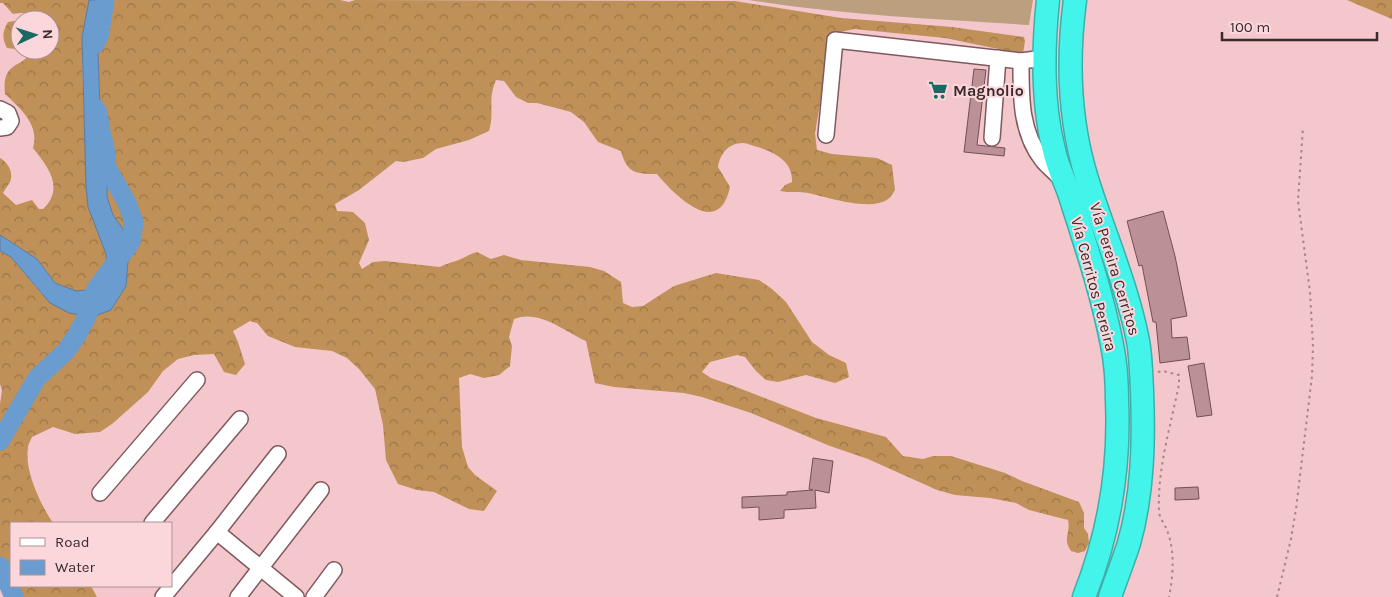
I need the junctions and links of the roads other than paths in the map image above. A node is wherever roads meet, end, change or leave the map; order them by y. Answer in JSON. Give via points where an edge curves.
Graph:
{"nodes":[{"id":1,"x":1048,"y":0,"type":"edge"},
{"id":2,"x":1075,"y":0,"type":"edge"},
{"id":3,"x":998,"y":58,"type":"junction"},
{"id":4,"x":1044,"y":58,"type":"junction"},
{"id":5,"x":1021,"y":61,"type":"junction"},
{"id":6,"x":0,"y":110,"type":"edge"},
{"id":7,"x":0,"y":128,"type":"edge"},
{"id":8,"x":826,"y":135,"type":"dead end"},
{"id":9,"x":992,"y":138,"type":"dead end"},
{"id":10,"x":1076,"y":181,"type":"junction"},
{"id":11,"x":197,"y":380,"type":"dead end"},
{"id":12,"x":240,"y":419,"type":"dead end"},
{"id":13,"x":278,"y":454,"type":"dead end"},
{"id":14,"x":321,"y":490,"type":"dead end"},
{"id":15,"x":100,"y":492,"type":"dead end"},
{"id":16,"x":153,"y":522,"type":"edge"},
{"id":17,"x":218,"y":532,"type":"junction"},
{"id":18,"x":261,"y":569,"type":"junction"},
{"id":19,"x":334,"y":570,"type":"dead end"},
{"id":20,"x":172,"y":586,"type":"edge"},
{"id":21,"x":171,"y":587,"type":"edge"},
{"id":22,"x":163,"y":597,"type":"edge"},
{"id":23,"x":238,"y":597,"type":"edge"},
{"id":24,"x":296,"y":597,"type":"edge"},
{"id":25,"x":314,"y":597,"type":"edge"},
{"id":26,"x":1084,"y":597,"type":"edge"},
{"id":27,"x":1110,"y":597,"type":"edge"}],
"edges":[{"from":1,"to":4,"type":"highway"},
{"from":2,"to":10,"type":"highway","name":"Vía Pereira Cerritos","via":[[1070,56]]},
{"from":3,"to":5,"type":"lane"},
{"from":3,"to":8,"type":"lane","via":[[835,40]]},
{"from":3,"to":9,"type":"lane"},
{"from":4,"to":5,"type":"lane"},
{"from":4,"to":10,"type":"highway","via":[[1057,58],[1061,64],[1064,118]]},
{"from":5,"to":10,"type":"lane","via":[[1022,106],[1035,148],[1044,162]]},
{"from":6,"to":7,"type":"lane","via":[[8,113],[11,121],[7,127]]},
{"from":10,"to":26,"type":"highway","name":"Vía Cerritos Pereira","via":[[1117,377],[1117,467],[1112,502]]},
{"from":10,"to":27,"type":"highway","name":"Vía Pereira Cerritos","via":[[1116,261],[1138,342],[1141,375],[1144,430],[1138,502],[1129,543]]},
{"from":11,"to":15,"type":"lane"},
{"from":12,"to":16,"type":"lane"},
{"from":13,"to":17,"type":"lane"},
{"from":14,"to":18,"type":"lane"},
{"from":17,"to":18,"type":"lane"},
{"from":17,"to":20,"type":"lane"},
{"from":18,"to":23,"type":"lane"},
{"from":18,"to":24,"type":"lane"},
{"from":19,"to":25,"type":"lane"},
{"from":21,"to":22,"type":"lane"}]}
